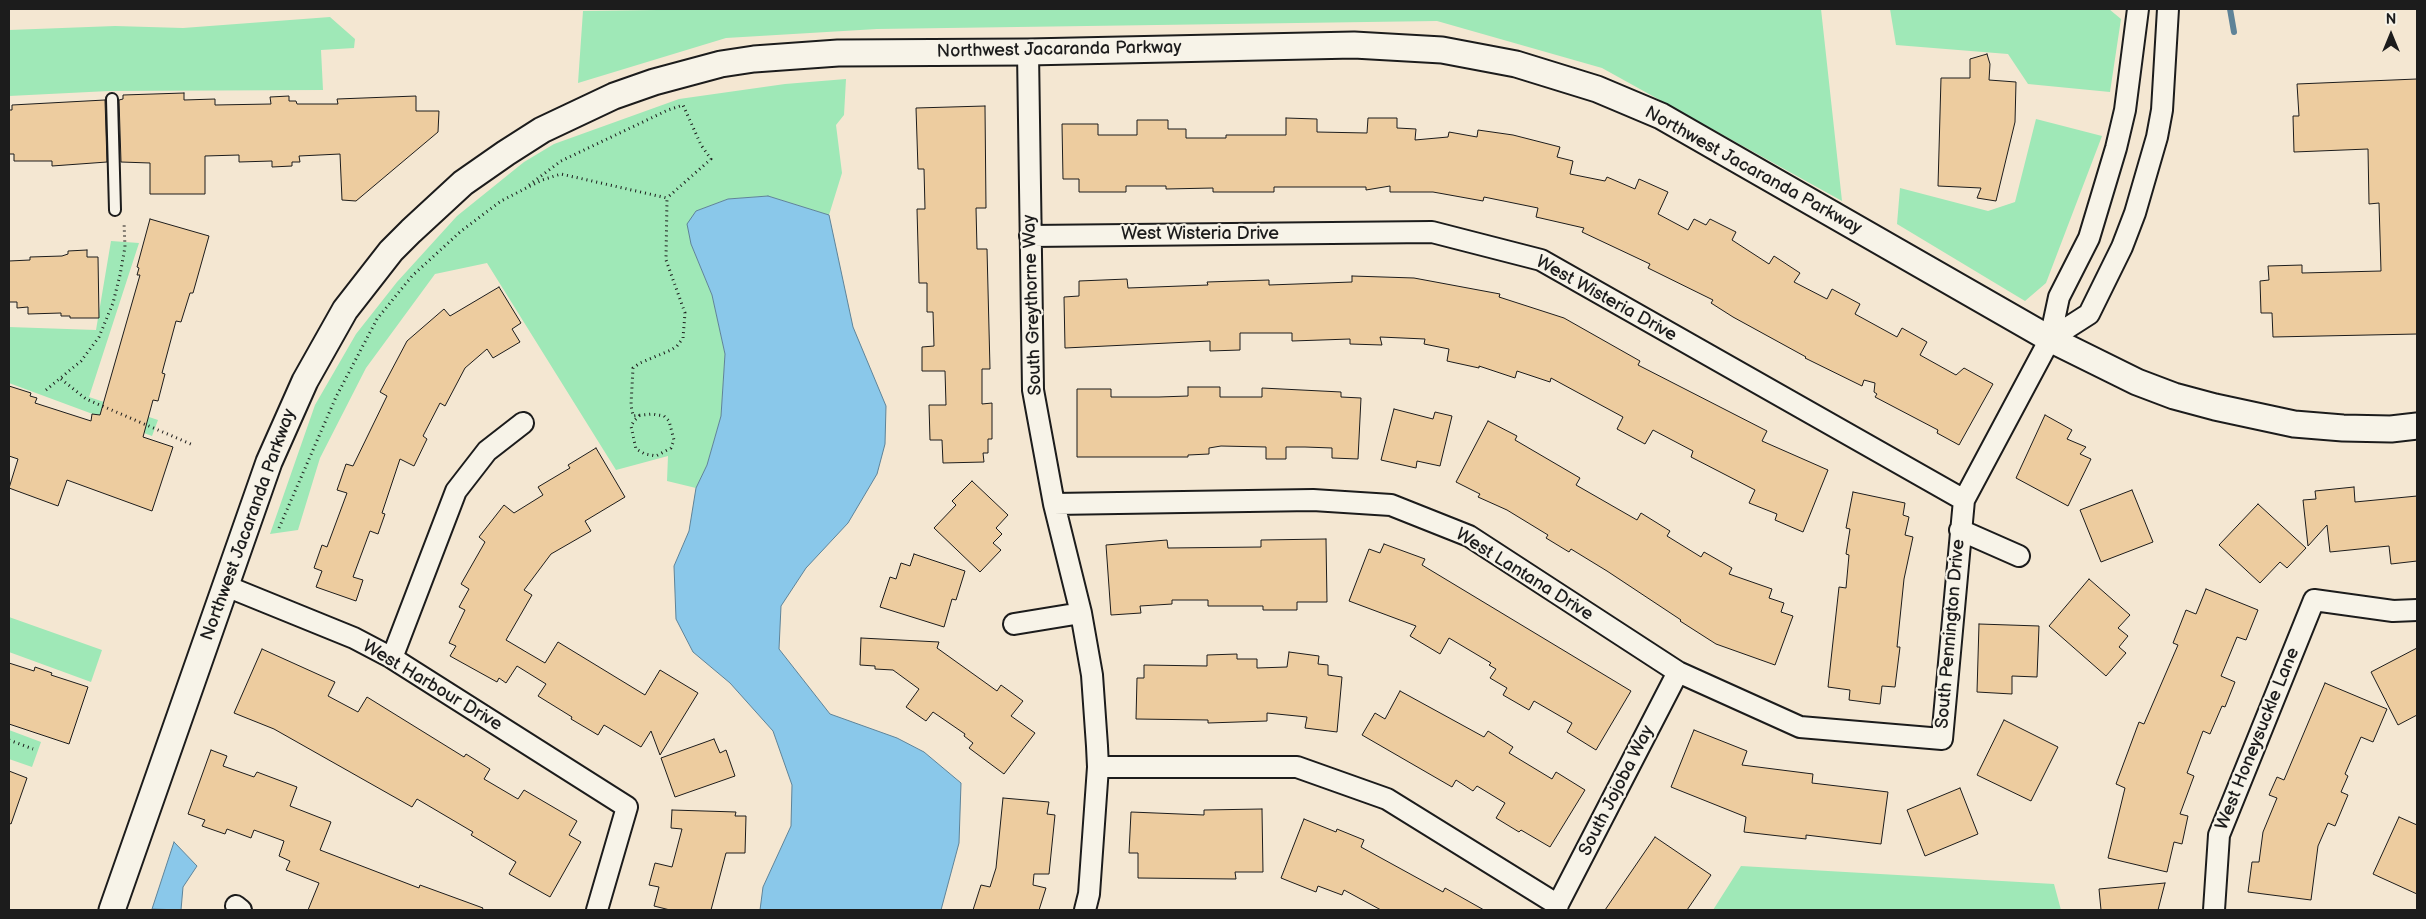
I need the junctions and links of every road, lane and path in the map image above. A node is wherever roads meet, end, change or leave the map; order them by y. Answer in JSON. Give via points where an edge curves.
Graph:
{"nodes":[{"id":1,"x":2138,"y":9,"type":"edge"},
{"id":2,"x":2168,"y":9,"type":"edge"},
{"id":3,"x":1028,"y":52,"type":"junction"},
{"id":4,"x":112,"y":99,"type":"dead end"},
{"id":5,"x":521,"y":190,"type":"junction"},
{"id":6,"x":667,"y":198,"type":"junction"},
{"id":7,"x":115,"y":210,"type":"dead end"},
{"id":8,"x":124,"y":219,"type":"dead end"},
{"id":9,"x":1030,"y":236,"type":"junction"},
{"id":10,"x":2050,"y":339,"type":"junction"},
{"id":11,"x":61,"y":379,"type":"junction"},
{"id":12,"x":46,"y":390,"type":"dead end"},
{"id":13,"x":640,"y":415,"type":"dead end"},
{"id":14,"x":524,"y":423,"type":"dead end"},
{"id":15,"x":2417,"y":426,"type":"edge"},
{"id":16,"x":193,"y":445,"type":"dead end"},
{"id":17,"x":1964,"y":500,"type":"junction"},
{"id":18,"x":1054,"y":504,"type":"junction"},
{"id":19,"x":279,"y":528,"type":"dead end"},
{"id":20,"x":1960,"y":530,"type":"junction"},
{"id":21,"x":2019,"y":556,"type":"dead end"},
{"id":22,"x":226,"y":586,"type":"junction"},
{"id":23,"x":2417,"y":610,"type":"edge"},
{"id":24,"x":1081,"y":613,"type":"junction"},
{"id":25,"x":1014,"y":624,"type":"dead end"},
{"id":26,"x":392,"y":658,"type":"junction"},
{"id":27,"x":1678,"y":672,"type":"junction"},
{"id":28,"x":1942,"y":739,"type":"joint"},
{"id":29,"x":9,"y":740,"type":"edge"},
{"id":30,"x":33,"y":749,"type":"dead end"},
{"id":31,"x":1098,"y":767,"type":"junction"},
{"id":32,"x":1556,"y":908,"type":"edge"},
{"id":33,"x":112,"y":910,"type":"edge"},
{"id":34,"x":597,"y":910,"type":"edge"},
{"id":35,"x":1085,"y":910,"type":"edge"},
{"id":36,"x":2214,"y":910,"type":"edge"}],
"edges":[{"from":1,"to":10,"type":"street","name":"South Pennington Drive","via":[[2125,110],[2116,148],[2089,238],[2058,297]]},
{"from":2,"to":10,"type":"street","name":"South Pennington Drive","via":[[2162,110],[2135,213],[2089,314]]},
{"from":3,"to":9,"type":"street","name":"South Greythorne Way"},
{"from":3,"to":10,"type":"street","name":"Northwest Jacaranda Parkway","via":[[1354,45],[1442,50],[1516,64],[1597,89],[1661,116]]},
{"from":3,"to":22,"type":"street","name":"Northwest Jacaranda Parkway","via":[[838,53],[721,64],[654,82],[606,100],[542,130],[506,152],[463,183],[411,231],[391,251],[345,310],[288,415]]},
{"from":4,"to":7,"type":"lane"},
{"from":5,"to":6,"type":"path","via":[[561,174]]},
{"from":5,"to":6,"type":"path","via":[[561,161],[683,105],[711,159]]},
{"from":5,"to":19,"type":"path","via":[[501,201],[439,251],[412,276],[377,319],[336,397]]},
{"from":6,"to":13,"type":"path","via":[[666,260],[685,313],[683,338],[671,350],[633,368],[631,405],[633,416],[652,414],[664,416],[669,421],[674,440],[671,448],[656,456],[636,449],[631,426]]},
{"from":8,"to":11,"type":"path","via":[[125,247],[113,304],[99,337],[81,361]]},
{"from":9,"to":17,"type":"street","name":"West Wisteria Drive","via":[[1432,232],[1541,260]]},
{"from":9,"to":18,"type":"street","name":"South Greythorne Way","via":[[1033,390]]},
{"from":10,"to":15,"type":"street","name":"Northwest Jacaranda Parkway","via":[[2136,382],[2215,407],[2294,424],[2391,429]]},
{"from":10,"to":17,"type":"street","name":"South Pennington Drive"},
{"from":11,"to":12,"type":"path"},
{"from":11,"to":16,"type":"path","via":[[86,399]]},
{"from":14,"to":26,"type":"street","via":[[487,451],[456,491]]},
{"from":17,"to":20,"type":"street","name":"South Pennington Drive"},
{"from":18,"to":24,"type":"street","name":"South Greythorne Way"},
{"from":18,"to":27,"type":"street","name":"West Lantana Drive","via":[[1314,500],[1391,505],[1468,536]]},
{"from":20,"to":21,"type":"street","name":"South Pennington Drive"},
{"from":20,"to":28,"type":"street","name":"South Pennington Drive"},
{"from":22,"to":26,"type":"street","name":"West Harbour Drive","via":[[354,638]]},
{"from":22,"to":33,"type":"street","name":"Northwest Jacaranda Parkway"},
{"from":23,"to":36,"type":"street","name":"West Honeysuckle Lane","via":[[2394,611],[2314,600],[2219,835]]},
{"from":24,"to":25,"type":"street"},
{"from":24,"to":31,"type":"street","name":"South Greythorne Way","via":[[1092,675]]},
{"from":26,"to":34,"type":"street","name":"West Harbour Drive","via":[[627,807]]},
{"from":27,"to":28,"type":"street","name":"West Lantana Drive","via":[[1800,727]]},
{"from":27,"to":32,"type":"street","name":"South Jojoba Way"},
{"from":29,"to":30,"type":"path"},
{"from":31,"to":32,"type":"street","via":[[1297,767],[1387,799]]},
{"from":31,"to":35,"type":"street","name":"South Greythorne Way","via":[[1089,894]]}]}
